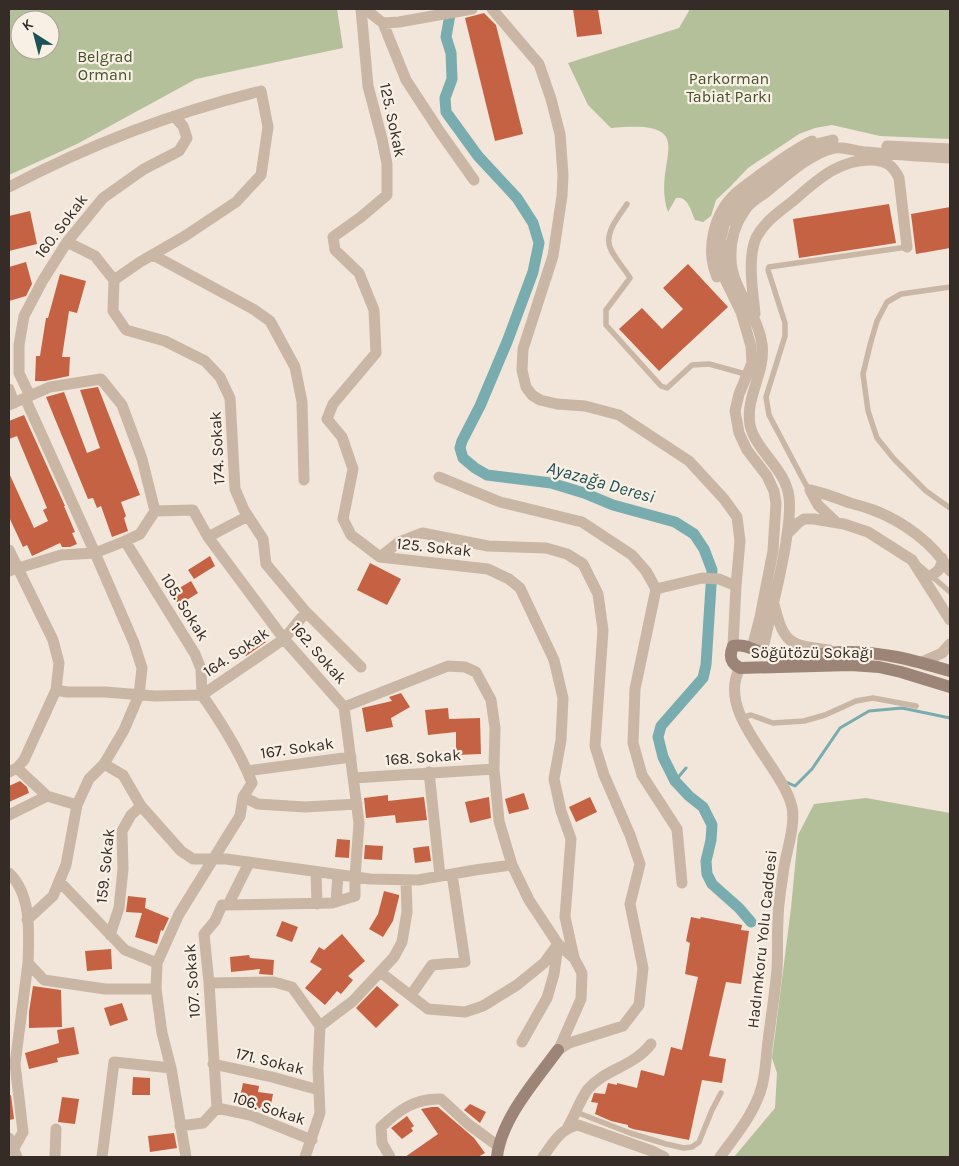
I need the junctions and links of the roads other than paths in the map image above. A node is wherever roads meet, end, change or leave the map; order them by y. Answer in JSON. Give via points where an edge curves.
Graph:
{"nodes":[{"id":1,"x":363,"y":9,"type":"edge"},
{"id":2,"x":472,"y":9,"type":"edge"},
{"id":3,"x":492,"y":9,"type":"edge"},
{"id":4,"x":383,"y":23,"type":"junction"},
{"id":5,"x":174,"y":116,"type":"junction"},
{"id":6,"x":950,"y":149,"type":"edge"},
{"id":7,"x":950,"y":158,"type":"edge"},
{"id":8,"x":474,"y":180,"type":"dead end"},
{"id":9,"x":9,"y":188,"type":"edge"},
{"id":10,"x":628,"y":204,"type":"dead end"},
{"id":11,"x":67,"y":242,"type":"junction"},
{"id":12,"x":907,"y":247,"type":"joint"},
{"id":13,"x":153,"y":255,"type":"junction"},
{"id":14,"x":114,"y":280,"type":"junction"},
{"id":15,"x":950,"y":288,"type":"edge"},
{"id":16,"x":755,"y":318,"type":"junction"},
{"id":17,"x":753,"y":376,"type":"junction"},
{"id":18,"x":9,"y":389,"type":"edge"},
{"id":19,"x":28,"y":397,"type":"junction"},
{"id":20,"x":11,"y":404,"type":"edge"},
{"id":21,"x":439,"y":476,"type":"dead end"},
{"id":22,"x":304,"y":480,"type":"dead end"},
{"id":23,"x":810,"y":490,"type":"junction"},
{"id":24,"x":950,"y":499,"type":"edge"},
{"id":25,"x":852,"y":503,"type":"junction"},
{"id":26,"x":948,"y":507,"type":"edge"},
{"id":27,"x":154,"y":510,"type":"junction"},
{"id":28,"x":248,"y":516,"type":"junction"},
{"id":29,"x":842,"y":524,"type":"junction"},
{"id":30,"x":787,"y":534,"type":"junction"},
{"id":31,"x":208,"y":537,"type":"junction"},
{"id":32,"x":125,"y":541,"type":"junction"},
{"id":33,"x":9,"y":550,"type":"edge"},
{"id":34,"x":95,"y":553,"type":"junction"},
{"id":35,"x":380,"y":557,"type":"junction"},
{"id":36,"x":942,"y":558,"type":"junction"},
{"id":37,"x":912,"y":560,"type":"junction"},
{"id":38,"x":14,"y":570,"type":"edge"},
{"id":39,"x":950,"y":571,"type":"edge"},
{"id":40,"x":932,"y":576,"type":"junction"},
{"id":41,"x":736,"y":586,"type":"junction"},
{"id":42,"x":656,"y":589,"type":"junction"},
{"id":43,"x":950,"y":592,"type":"edge"},
{"id":44,"x":774,"y":602,"type":"junction"},
{"id":45,"x":306,"y":612,"type":"junction"},
{"id":46,"x":950,"y":620,"type":"edge"},
{"id":47,"x":284,"y":639,"type":"junction"},
{"id":48,"x":950,"y":644,"type":"edge"},
{"id":49,"x":733,"y":646,"type":"junction"},
{"id":50,"x":757,"y":651,"type":"junction"},
{"id":51,"x":841,"y":652,"type":"junction"},
{"id":52,"x":922,"y":662,"type":"junction"},
{"id":53,"x":361,"y":667,"type":"dead end"},
{"id":54,"x":756,"y":667,"type":"junction"},
{"id":55,"x":740,"y":668,"type":"junction"},
{"id":56,"x":950,"y":671,"type":"edge"},
{"id":57,"x":950,"y":687,"type":"edge"},
{"id":58,"x":56,"y":690,"type":"junction"},
{"id":59,"x":139,"y":695,"type":"junction"},
{"id":60,"x":202,"y":695,"type":"junction"},
{"id":61,"x":916,"y":706,"type":"dead end"},
{"id":62,"x":344,"y":707,"type":"junction"},
{"id":63,"x":741,"y":718,"type":"junction"},
{"id":64,"x":351,"y":757,"type":"junction"},
{"id":65,"x":104,"y":764,"type":"junction"},
{"id":66,"x":494,"y":769,"type":"junction"},
{"id":67,"x":13,"y":770,"type":"edge"},
{"id":68,"x":247,"y":771,"type":"junction"},
{"id":69,"x":429,"y":772,"type":"junction"},
{"id":70,"x":354,"y":778,"type":"junction"},
{"id":71,"x":47,"y":796,"type":"junction"},
{"id":72,"x":244,"y":797,"type":"junction"},
{"id":73,"x":357,"y":804,"type":"junction"},
{"id":74,"x":77,"y":805,"type":"junction"},
{"id":75,"x":140,"y":806,"type":"junction"},
{"id":76,"x":9,"y":815,"type":"edge"},
{"id":77,"x":213,"y":859,"type":"junction"},
{"id":78,"x":249,"y":863,"type":"junction"},
{"id":79,"x":512,"y":865,"type":"junction"},
{"id":80,"x":9,"y":873,"type":"edge"},
{"id":81,"x":316,"y":873,"type":"junction"},
{"id":82,"x":452,"y":874,"type":"junction"},
{"id":83,"x":338,"y":876,"type":"junction"},
{"id":84,"x":440,"y":876,"type":"junction"},
{"id":85,"x":355,"y":878,"type":"junction"},
{"id":86,"x":406,"y":880,"type":"junction"},
{"id":87,"x":59,"y":881,"type":"junction"},
{"id":88,"x":682,"y":883,"type":"dead end"},
{"id":89,"x":336,"y":902,"type":"junction"},
{"id":90,"x":317,"y":904,"type":"junction"},
{"id":91,"x":228,"y":905,"type":"junction"},
{"id":92,"x":27,"y":920,"type":"junction"},
{"id":93,"x":110,"y":934,"type":"junction"},
{"id":94,"x":558,"y":944,"type":"junction"},
{"id":95,"x":574,"y":958,"type":"junction"},
{"id":96,"x":28,"y":963,"type":"junction"},
{"id":97,"x":157,"y":963,"type":"junction"},
{"id":98,"x":380,"y":972,"type":"junction"},
{"id":99,"x":210,"y":983,"type":"junction"},
{"id":100,"x":156,"y":990,"type":"junction"},
{"id":101,"x":411,"y":995,"type":"junction"},
{"id":102,"x":320,"y":1026,"type":"junction"},
{"id":103,"x":522,"y":1042,"type":"dead end"},
{"id":104,"x":651,"y":1044,"type":"dead end"},
{"id":105,"x":558,"y":1050,"type":"junction"},
{"id":106,"x":213,"y":1064,"type":"junction"},
{"id":107,"x":171,"y":1068,"type":"junction"},
{"id":108,"x":319,"y":1090,"type":"junction"},
{"id":109,"x":721,"y":1093,"type":"dead end"},
{"id":110,"x":217,"y":1108,"type":"junction"},
{"id":111,"x":576,"y":1112,"type":"junction"},
{"id":112,"x":180,"y":1126,"type":"junction"},
{"id":113,"x":568,"y":1127,"type":"junction"},
{"id":114,"x":56,"y":1128,"type":"dead end"},
{"id":115,"x":312,"y":1140,"type":"junction"},
{"id":116,"x":13,"y":1148,"type":"edge"},
{"id":117,"x":497,"y":1152,"type":"edge"},
{"id":118,"x":55,"y":1157,"type":"edge"},
{"id":119,"x":102,"y":1157,"type":"edge"},
{"id":120,"x":186,"y":1157,"type":"edge"},
{"id":121,"x":305,"y":1157,"type":"edge"},
{"id":122,"x":390,"y":1157,"type":"edge"},
{"id":123,"x":543,"y":1157,"type":"edge"},
{"id":124,"x":664,"y":1157,"type":"edge"},
{"id":125,"x":720,"y":1157,"type":"edge"}],
"edges":[{"from":1,"to":4,"type":"street"},
{"from":1,"to":35,"type":"street","name":"125. Sokak","via":[[368,86],[387,164],[387,196],[333,237],[335,250],[359,272],[374,310],[376,353],[332,404],[327,419],[342,438],[353,469],[343,519],[351,535]]},
{"from":2,"to":4,"type":"street"},
{"from":3,"to":41,"type":"street","via":[[539,64],[560,134],[562,196],[553,256],[523,349],[522,370],[526,387],[540,400],[619,415],[689,461],[737,517],[740,541]]},
{"from":4,"to":8,"type":"street","via":[[406,80]]},
{"from":5,"to":9,"type":"street","via":[[54,163]]},
{"from":5,"to":11,"type":"street","name":"160. Sokak","via":[[183,126],[187,138],[179,151],[144,169],[103,198]]},
{"from":5,"to":13,"type":"street","via":[[261,91],[268,127],[261,176],[236,202]]},
{"from":6,"to":17,"type":"street","via":[[861,145],[833,140],[820,143],[740,202],[724,225],[720,257],[725,279],[741,312],[751,346]]},
{"from":7,"to":16,"type":"street","via":[[835,148],[807,161],[746,208],[735,226],[731,261]]},
{"from":10,"to":17,"type":"lane","via":[[613,225],[608,243],[630,278],[606,310],[606,325],[666,388],[692,365],[709,364]]},
{"from":11,"to":14,"type":"street","via":[[95,256]]},
{"from":11,"to":19,"type":"street","name":"160. Sokak","via":[[24,316],[19,373]]},
{"from":12,"to":16,"type":"street","via":[[899,178],[894,169],[887,162],[852,161],[828,173],[763,225],[751,254]]},
{"from":12,"to":23,"type":"lane","via":[[770,267],[768,270],[785,323],[785,336],[766,397],[768,415]]},
{"from":13,"to":14,"type":"street"},
{"from":13,"to":22,"type":"street","via":[[270,320],[295,367],[302,402]]},
{"from":14,"to":28,"type":"street","name":"174. Sokak","via":[[114,312],[126,330],[165,341],[205,361],[220,377],[230,398],[235,489]]},
{"from":15,"to":26,"type":"lane","via":[[901,294],[887,302],[875,329],[863,374],[868,411],[878,438],[894,459]]},
{"from":16,"to":17,"type":"street","via":[[763,346],[763,360]]},
{"from":17,"to":30,"type":"street","via":[[748,410],[750,427],[782,476],[789,496]]},
{"from":17,"to":50,"type":"street","via":[[739,394],[735,411],[738,433],[767,476],[776,503],[773,551]]},
{"from":18,"to":20,"type":"street"},
{"from":19,"to":20,"type":"street"},
{"from":19,"to":27,"type":"street","via":[[50,387],[101,379],[122,405],[142,459]]},
{"from":19,"to":34,"type":"street","name":"160. Sokak"},
{"from":21,"to":42,"type":"street","via":[[500,502],[582,522],[632,555]]},
{"from":23,"to":25,"type":"street"},
{"from":23,"to":29,"type":"street","via":[[818,505]]},
{"from":24,"to":26,"type":"lane"},
{"from":25,"to":29,"type":"street"},
{"from":25,"to":36,"type":"street","via":[[895,520]]},
{"from":27,"to":31,"type":"street","name":"162. Sokak","via":[[193,510]]},
{"from":27,"to":32,"type":"street","via":[[140,534]]},
{"from":28,"to":31,"type":"street"},
{"from":28,"to":45,"type":"street","name":"174. Sokak","via":[[263,539],[266,564]]},
{"from":29,"to":30,"type":"street","via":[[804,519]]},
{"from":29,"to":37,"type":"street","via":[[868,532]]},
{"from":30,"to":44,"type":"street"},
{"from":31,"to":47,"type":"street","name":"162. Sokak"},
{"from":32,"to":34,"type":"street"},
{"from":32,"to":60,"type":"street","name":"105. Sokak","via":[[195,654],[201,669]]},
{"from":33,"to":38,"type":"street"},
{"from":34,"to":38,"type":"street","via":[[61,556]]},
{"from":34,"to":59,"type":"street","name":"160. Sokak","via":[[142,668]]},
{"from":35,"to":95,"type":"street","name":"125. Sokak","via":[[488,569],[520,588],[542,632],[554,660],[564,698],[554,779],[571,839],[565,917]]},
{"from":35,"to":105,"type":"street","via":[[399,542],[422,533],[488,546],[546,548],[567,554],[583,564],[598,594],[603,630],[594,746],[640,864],[630,904],[643,968],[639,1005],[623,1026],[569,1042]]},
{"from":36,"to":39,"type":"street"},
{"from":36,"to":40,"type":"street","via":[[942,566]]},
{"from":37,"to":40,"type":"lane"},
{"from":37,"to":46,"type":"street"},
{"from":38,"to":58,"type":"street","via":[[53,640],[59,663]]},
{"from":40,"to":43,"type":"lane"},
{"from":41,"to":42,"type":"street","via":[[719,579],[702,578]]},
{"from":41,"to":49,"type":"street"},
{"from":42,"to":88,"type":"street","via":[[635,689],[633,743],[642,775],[676,829]]},
{"from":44,"to":50,"type":"street"},
{"from":44,"to":51,"type":"street","via":[[779,626],[790,640],[809,648]]},
{"from":45,"to":47,"type":"street","name":"164. Sokak"},
{"from":45,"to":53,"type":"street","name":"174. Sokak"},
{"from":47,"to":60,"type":"street","name":"164. Sokak"},
{"from":47,"to":62,"type":"street","name":"162. Sokak"},
{"from":48,"to":52,"type":"street","via":[[942,653]]},
{"from":49,"to":50,"type":"street","name":"Söğütözü Sokağı","via":[[744,645]]},
{"from":49,"to":55,"type":"street","name":"Söğütözü Sokağı","via":[[731,660]]},
{"from":50,"to":51,"type":"street","name":"Söğütözü Sokağı","via":[[784,656]]},
{"from":50,"to":54,"type":"street","via":[[759,664]]},
{"from":51,"to":52,"type":"street","name":"Söğütözü Sokağı","via":[[884,653]]},
{"from":52,"to":56,"type":"street","name":"Söğütözü Sokağı"},
{"from":54,"to":55,"type":"street","name":"Söğütözü Sokağı"},
{"from":54,"to":57,"type":"street","name":"Söğütözü Sokağı","via":[[879,667]]},
{"from":55,"to":63,"type":"street","name":"Hadımkoru Yolu Caddesi","via":[[735,682]]},
{"from":58,"to":59,"type":"street"},
{"from":58,"to":67,"type":"street","via":[[24,760]]},
{"from":59,"to":60,"type":"street"},
{"from":59,"to":65,"type":"street","name":"160. Sokak"},
{"from":60,"to":68,"type":"street"},
{"from":61,"to":63,"type":"lane","via":[[873,698],[856,701],[804,721],[773,723],[751,715]]},
{"from":62,"to":64,"type":"street","name":"162. Sokak"},
{"from":62,"to":66,"type":"street","via":[[430,671],[448,666],[465,667],[476,672],[491,700],[495,728]]},
{"from":63,"to":125,"type":"street","name":"Hadımkoru Yolu Caddesi","via":[[789,795],[793,819],[784,862],[777,970],[762,1085],[755,1106]]},
{"from":64,"to":68,"type":"street","name":"167. Sokak"},
{"from":64,"to":70,"type":"street","name":"162. Sokak"},
{"from":65,"to":74,"type":"street","name":"160. Sokak","via":[[89,780]]},
{"from":65,"to":75,"type":"street","via":[[123,775]]},
{"from":66,"to":69,"type":"street","name":"168. Sokak"},
{"from":66,"to":79,"type":"street","via":[[499,821]]},
{"from":67,"to":71,"type":"street"},
{"from":68,"to":72,"type":"street","via":[[252,783]]},
{"from":69,"to":70,"type":"street","name":"168. Sokak"},
{"from":69,"to":84,"type":"street"},
{"from":70,"to":73,"type":"street","name":"162. Sokak"},
{"from":71,"to":74,"type":"street"},
{"from":71,"to":76,"type":"street"},
{"from":72,"to":73,"type":"street","via":[[258,804],[305,808]]},
{"from":72,"to":77,"type":"street","via":[[240,816]]},
{"from":73,"to":85,"type":"street","name":"162. Sokak","via":[[359,823]]},
{"from":74,"to":87,"type":"street","name":"160. Sokak","via":[[66,865]]},
{"from":75,"to":77,"type":"street","via":[[192,859]]},
{"from":75,"to":93,"type":"street","name":"159. Sokak","via":[[130,815],[122,831],[120,898]]},
{"from":77,"to":78,"type":"street"},
{"from":77,"to":97,"type":"street","via":[[179,914]]},
{"from":78,"to":81,"type":"street"},
{"from":78,"to":91,"type":"street","name":"107. Sokak"},
{"from":79,"to":82,"type":"street"},
{"from":79,"to":94,"type":"street","via":[[529,900]]},
{"from":80,"to":92,"type":"street","via":[[16,880],[25,901]]},
{"from":81,"to":83,"type":"street"},
{"from":81,"to":90,"type":"street"},
{"from":82,"to":84,"type":"street"},
{"from":82,"to":101,"type":"street","via":[[465,962],[432,965]]},
{"from":83,"to":85,"type":"street"},
{"from":83,"to":89,"type":"street"},
{"from":84,"to":86,"type":"street"},
{"from":85,"to":86,"type":"street"},
{"from":85,"to":89,"type":"street","via":[[355,896]]},
{"from":86,"to":98,"type":"street","via":[[407,912],[402,942]]},
{"from":87,"to":92,"type":"street","name":"160. Sokak","via":[[53,896]]},
{"from":87,"to":93,"type":"street"},
{"from":89,"to":90,"type":"street"},
{"from":90,"to":91,"type":"street"},
{"from":91,"to":99,"type":"street","name":"107. Sokak","via":[[222,906],[216,921],[204,934]]},
{"from":92,"to":96,"type":"street"},
{"from":93,"to":97,"type":"street","via":[[124,950]]},
{"from":94,"to":95,"type":"street"},
{"from":94,"to":101,"type":"street","via":[[544,963],[484,1006],[465,1012],[428,1008]]},
{"from":94,"to":103,"type":"street","via":[[554,974],[546,998]]},
{"from":95,"to":105,"type":"street","name":"125. Sokak","via":[[582,972],[581,999]]},
{"from":96,"to":100,"type":"street","via":[[44,980],[105,988]]},
{"from":96,"to":116,"type":"street","via":[[15,1064],[23,1132]]},
{"from":97,"to":100,"type":"street"},
{"from":98,"to":101,"type":"street"},
{"from":98,"to":102,"type":"street","via":[[353,1001]]},
{"from":99,"to":102,"type":"street","via":[[274,982],[292,988]]},
{"from":99,"to":106,"type":"street","name":"107. Sokak"},
{"from":100,"to":107,"type":"street"},
{"from":102,"to":108,"type":"street"},
{"from":104,"to":111,"type":"street","via":[[633,1062],[616,1069],[588,1089]]},
{"from":105,"to":117,"type":"street","via":[[517,1107]]},
{"from":106,"to":108,"type":"street","name":"171. Sokak"},
{"from":106,"to":110,"type":"street","name":"107. Sokak"},
{"from":107,"to":112,"type":"street"},
{"from":107,"to":119,"type":"street","via":[[114,1062]]},
{"from":108,"to":115,"type":"street","via":[[320,1114]]},
{"from":109,"to":111,"type":"lane","via":[[699,1142],[692,1148],[630,1133]]},
{"from":110,"to":112,"type":"street","via":[[203,1123]]},
{"from":110,"to":115,"type":"street","name":"106. Sokak","via":[[250,1116]]},
{"from":111,"to":113,"type":"street"},
{"from":112,"to":120,"type":"street"},
{"from":113,"to":123,"type":"street"},
{"from":113,"to":124,"type":"street","via":[[578,1125]]},
{"from":114,"to":118,"type":"street"},
{"from":115,"to":121,"type":"street"},
{"from":117,"to":122,"type":"street","via":[[441,1099],[427,1098],[399,1110],[381,1127],[382,1143]]}]}
